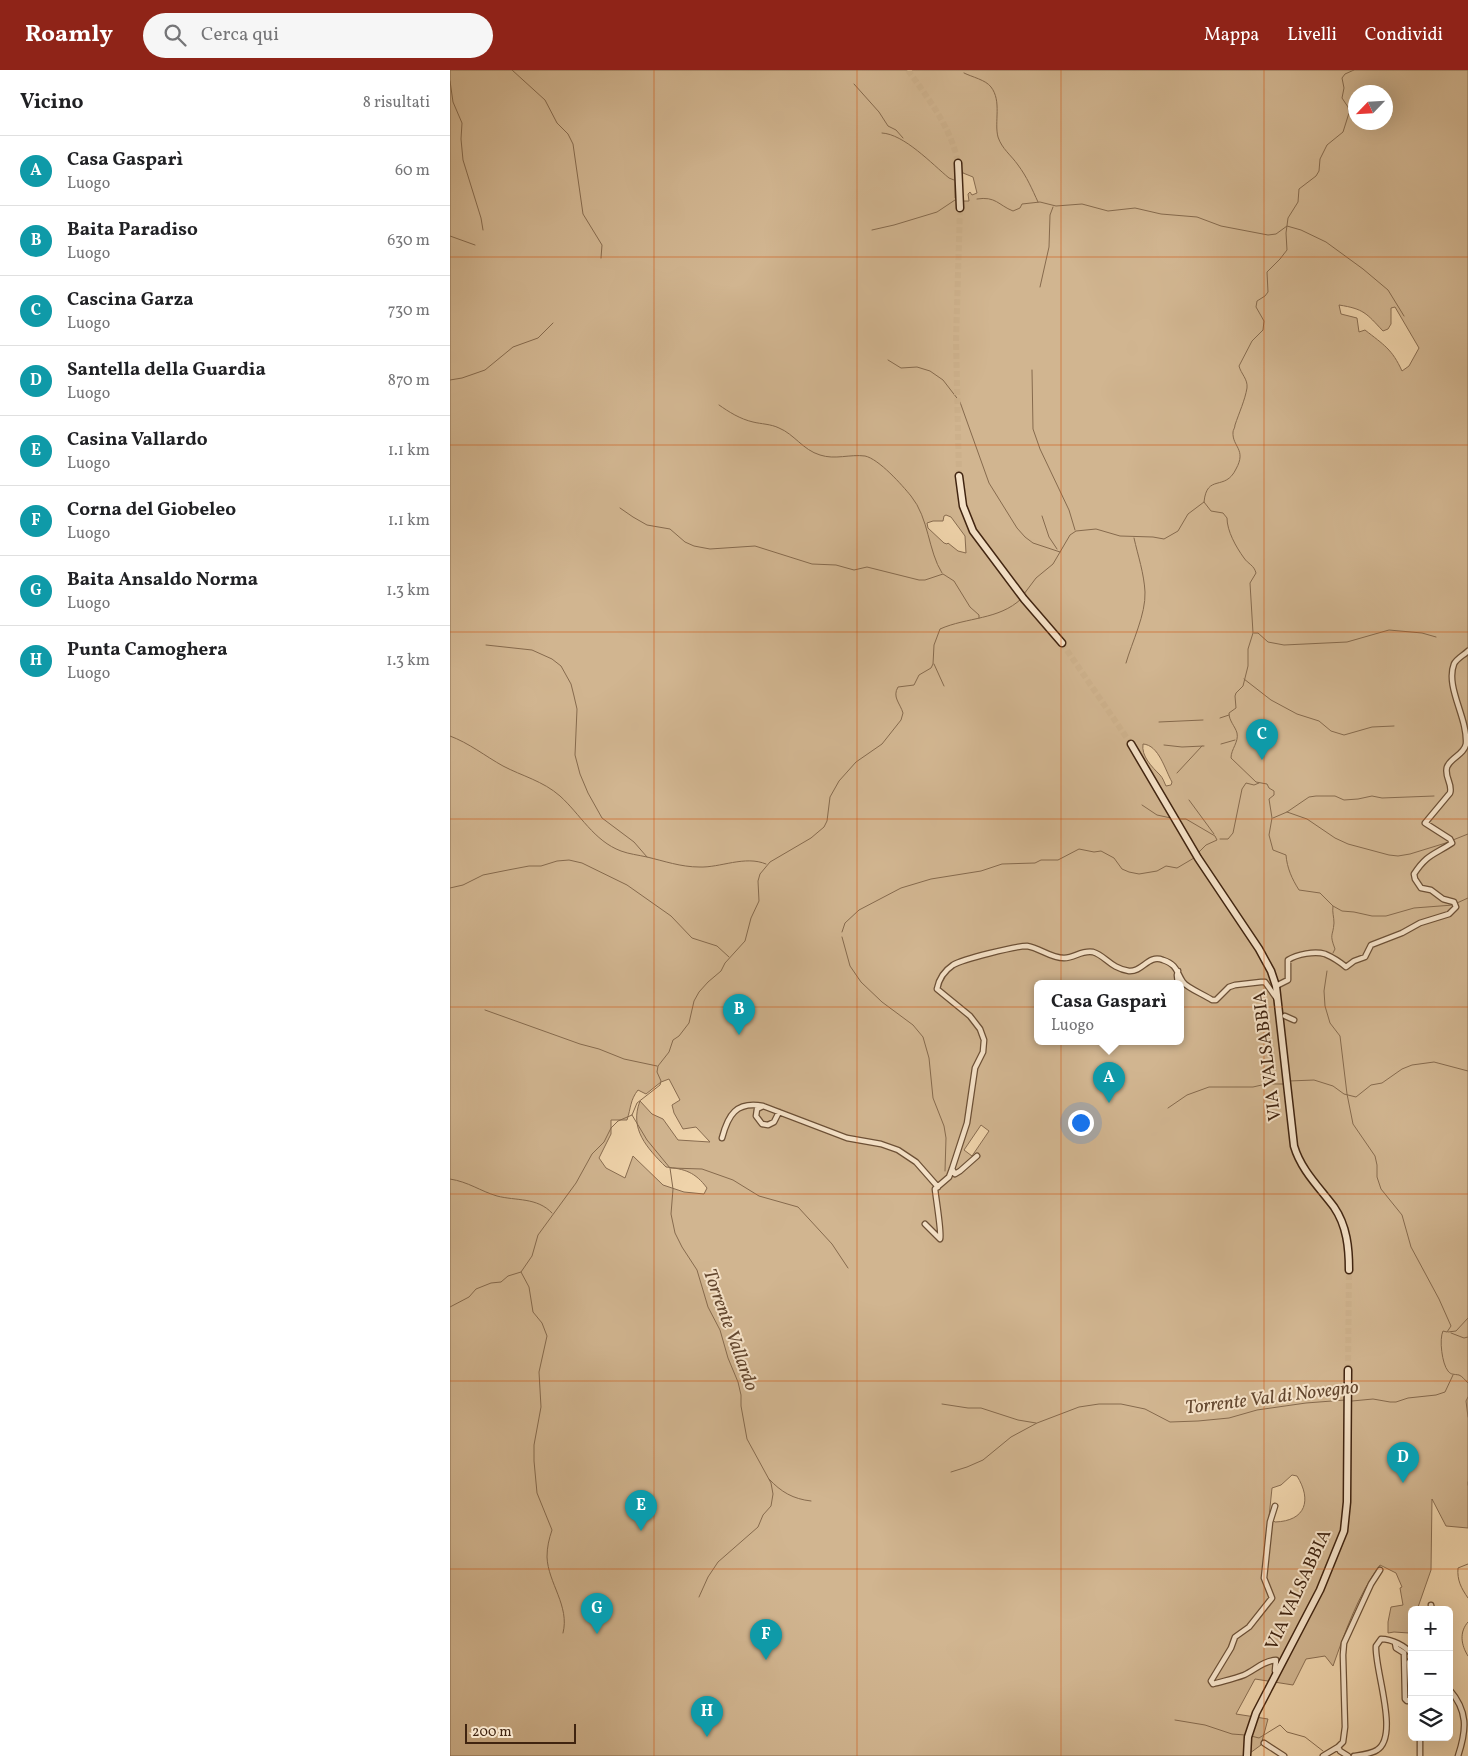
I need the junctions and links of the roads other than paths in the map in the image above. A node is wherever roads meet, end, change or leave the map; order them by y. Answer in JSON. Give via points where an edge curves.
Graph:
{"nodes":[{"id":1,"x":958,"y":163,"type":"tunnel mouth"},
{"id":2,"x":960,"y":208,"type":"tunnel mouth"},
{"id":3,"x":959,"y":476,"type":"tunnel mouth"},
{"id":4,"x":1061,"y":642,"type":"tunnel mouth"},
{"id":5,"x":1468,"y":651,"type":"edge"},
{"id":6,"x":1131,"y":744,"type":"tunnel mouth"},
{"id":7,"x":1178,"y":971,"type":"junction"},
{"id":8,"x":1177,"y":980,"type":"edge"},
{"id":9,"x":1182,"y":980,"type":"edge"},
{"id":10,"x":1184,"y":983,"type":"edge"},
{"id":11,"x":1276,"y":986,"type":"junction"},
{"id":12,"x":1277,"y":1000,"type":"junction"},
{"id":13,"x":1285,"y":1016,"type":"dead end"},
{"id":14,"x":1294,"y":1020,"type":"dead end"},
{"id":15,"x":763,"y":1106,"type":"junction"},
{"id":16,"x":779,"y":1112,"type":"junction"},
{"id":17,"x":722,"y":1138,"type":"dead end"},
{"id":18,"x":977,"y":1156,"type":"dead end"},
{"id":19,"x":952,"y":1170,"type":"junction"},
{"id":20,"x":938,"y":1186,"type":"junction"},
{"id":21,"x":925,"y":1224,"type":"dead end"},
{"id":22,"x":1349,"y":1270,"type":"tunnel mouth"},
{"id":23,"x":1348,"y":1371,"type":"tunnel mouth"},
{"id":24,"x":1275,"y":1506,"type":"dead end"},
{"id":25,"x":1380,"y":1570,"type":"dead end"},
{"id":26,"x":1395,"y":1643,"type":"junction"},
{"id":27,"x":1408,"y":1651,"type":"edge"},
{"id":28,"x":1277,"y":1674,"type":"junction"},
{"id":29,"x":1453,"y":1692,"type":"edge"},
{"id":30,"x":1410,"y":1696,"type":"edge"},
{"id":31,"x":1420,"y":1741,"type":"edge"},
{"id":32,"x":1264,"y":1743,"type":"dead end"},
{"id":33,"x":1338,"y":1747,"type":"junction"},
{"id":34,"x":1334,"y":1750,"type":"junction"},
{"id":35,"x":1247,"y":1755,"type":"edge"},
{"id":36,"x":1325,"y":1755,"type":"edge"},
{"id":37,"x":1284,"y":1756,"type":"edge"},
{"id":38,"x":1334,"y":1756,"type":"edge"},
{"id":39,"x":1348,"y":1756,"type":"edge"},
{"id":40,"x":1354,"y":1756,"type":"edge"},
{"id":41,"x":1420,"y":1756,"type":"edge"},
{"id":42,"x":1458,"y":1756,"type":"edge"}],
"edges":[{"from":1,"to":2,"type":"main road"},
{"from":3,"to":4,"type":"main road","via":[[969,523],[982,544]]},
{"from":5,"to":11,"type":"street","via":[[1455,662],[1452,674],[1466,744],[1447,768],[1450,793],[1425,823],[1452,843],[1430,855],[1414,874],[1421,888],[1432,890],[1443,899],[1454,902],[1456,907],[1449,914],[1371,945],[1365,958],[1346,967],[1323,953],[1292,957],[1288,960],[1288,980]]},
{"from":6,"to":11,"type":"main road","name":"VIA VALSABBIA","via":[[1198,858],[1259,949]]},
{"from":7,"to":8,"type":"street"},
{"from":7,"to":9,"type":"street"},
{"from":7,"to":19,"type":"street","via":[[1161,959],[1150,960],[1129,971],[1113,966],[1090,952],[1063,958],[1027,946],[959,962],[945,972],[938,980],[937,989],[970,1016],[984,1040]]},
{"from":10,"to":12,"type":"street","via":[[1216,1000],[1229,987],[1265,982]]},
{"from":11,"to":12,"type":"main road","name":"VIA VALSABBIA"},
{"from":12,"to":22,"type":"main road","name":"VIA VALSABBIA","via":[[1296,1152],[1305,1171],[1334,1208],[1342,1224]]},
{"from":13,"to":14,"type":"street"},
{"from":15,"to":16,"type":"street"},
{"from":15,"to":16,"type":"street","via":[[757,1109],[756,1116],[762,1124],[774,1122]]},
{"from":15,"to":17,"type":"street","via":[[737,1108],[725,1125]]},
{"from":16,"to":20,"type":"street","via":[[847,1138],[898,1150],[916,1162]]},
{"from":18,"to":19,"type":"street","via":[[960,1172],[954,1174]]},
{"from":19,"to":20,"type":"street"},
{"from":20,"to":21,"type":"street","via":[[935,1189],[940,1239]]},
{"from":23,"to":28,"type":"main road","name":"VIA VALSABBIA","via":[[1347,1512],[1344,1531],[1320,1590]]},
{"from":24,"to":28,"type":"street","via":[[1270,1522],[1264,1578],[1272,1598],[1249,1627],[1235,1637],[1211,1681],[1213,1684],[1243,1675],[1273,1659],[1276,1660]]},
{"from":25,"to":33,"type":"street","via":[[1344,1643],[1346,1727]]},
{"from":26,"to":27,"type":"street"},
{"from":26,"to":30,"type":"street","via":[[1396,1648],[1404,1653],[1407,1701]]},
{"from":26,"to":40,"type":"street","via":[[1386,1639],[1376,1646],[1386,1708],[1384,1741],[1376,1751]]},
{"from":28,"to":35,"type":"main road","name":"VIA VALSABBIA","via":[[1252,1722]]},
{"from":29,"to":42,"type":"street","via":[[1466,1719]]},
{"from":31,"to":41,"type":"street"},
{"from":32,"to":37,"type":"street"},
{"from":33,"to":34,"type":"street"},
{"from":33,"to":39,"type":"street"},
{"from":34,"to":36,"type":"street"},
{"from":34,"to":38,"type":"street"},
{"from":36,"to":38,"type":"street"}]}
